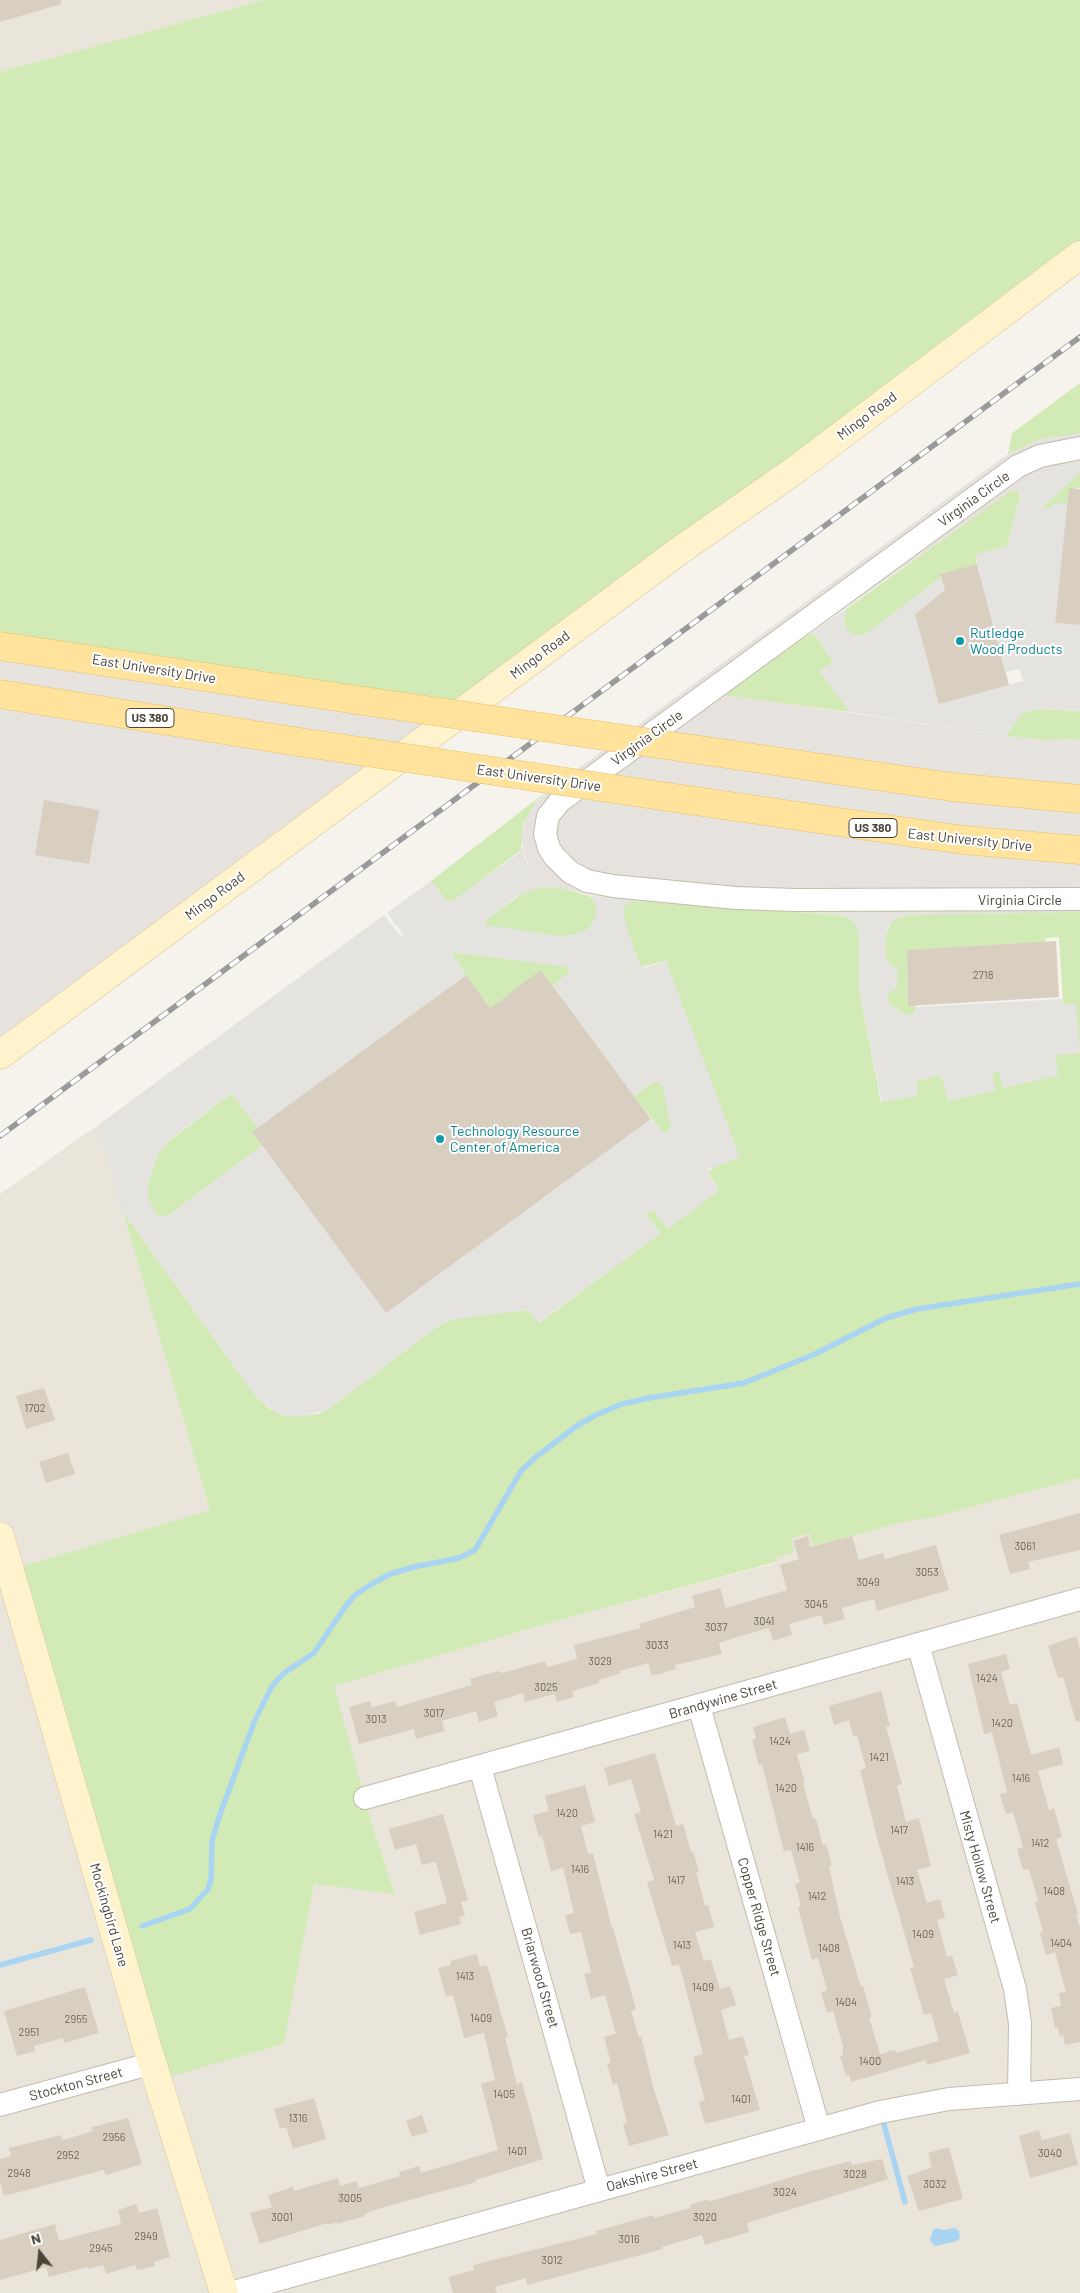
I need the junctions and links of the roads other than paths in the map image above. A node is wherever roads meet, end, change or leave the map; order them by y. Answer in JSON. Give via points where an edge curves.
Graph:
{"nodes":[{"id":1,"x":1080,"y":255,"type":"edge"},
{"id":2,"x":1080,"y":448,"type":"edge"},
{"id":3,"x":0,"y":646,"type":"edge"},
{"id":4,"x":0,"y":694,"type":"edge"},
{"id":5,"x":1080,"y":799,"type":"edge"},
{"id":6,"x":1080,"y":850,"type":"edge"},
{"id":7,"x":1080,"y":900,"type":"edge"},
{"id":8,"x":0,"y":1055,"type":"edge"},
{"id":9,"x":0,"y":1536,"type":"edge"},
{"id":10,"x":1080,"y":1599,"type":"edge"},
{"id":11,"x":918,"y":1644,"type":"junction"},
{"id":12,"x":699,"y":1706,"type":"junction"},
{"id":13,"x":480,"y":1767,"type":"junction"},
{"id":14,"x":365,"y":1798,"type":"dead end"},
{"id":15,"x":153,"y":2063,"type":"junction"},
{"id":16,"x":1080,"y":2090,"type":"edge"},
{"id":17,"x":1019,"y":2094,"type":"junction"},
{"id":18,"x":0,"y":2105,"type":"edge"},
{"id":19,"x":819,"y":2129,"type":"junction"},
{"id":20,"x":599,"y":2190,"type":"junction"},
{"id":21,"x":224,"y":2293,"type":"edge"},
{"id":22,"x":230,"y":2293,"type":"edge"}],
"edges":[{"from":1,"to":8,"type":"street","name":"Mingo Road","via":[[798,468],[679,551]]},
{"from":2,"to":7,"type":"street","name":"Virginia Circle","via":[[1049,453],[1018,466],[560,802],[548,816],[545,834],[554,856],[570,872],[587,881],[613,886],[786,900]]},
{"from":3,"to":5,"type":"main road","name":"East University Drive","bridge":true,"via":[[951,787]]},
{"from":4,"to":6,"type":"main road","name":"East University Drive","number":"US 380","bridge":true,"via":[[299,742],[963,840]]},
{"from":9,"to":15,"type":"street","name":"Mockingbird Lane"},
{"from":10,"to":11,"type":"street","name":"Brandywine Street"},
{"from":11,"to":12,"type":"street","name":"Brandywine Street"},
{"from":11,"to":17,"type":"street","name":"Misty Hollow Street","via":[[1015,1989],[1020,2024]]},
{"from":12,"to":13,"type":"street","name":"Brandywine Street"},
{"from":12,"to":19,"type":"street","name":"Copper Ridge Street"},
{"from":13,"to":14,"type":"street","name":"Brandywine Street"},
{"from":13,"to":20,"type":"street","name":"Briarwood Street"},
{"from":15,"to":18,"type":"street","name":"Stockton Street"},
{"from":15,"to":21,"type":"street","name":"Mockingbird Lane"},
{"from":16,"to":17,"type":"street","name":"Oakshire Street"},
{"from":17,"to":19,"type":"street","name":"Oakshire Street","via":[[926,2103]]},
{"from":19,"to":20,"type":"street","name":"Oakshire Street"},
{"from":20,"to":22,"type":"street","name":"Oakshire Street"}]}
